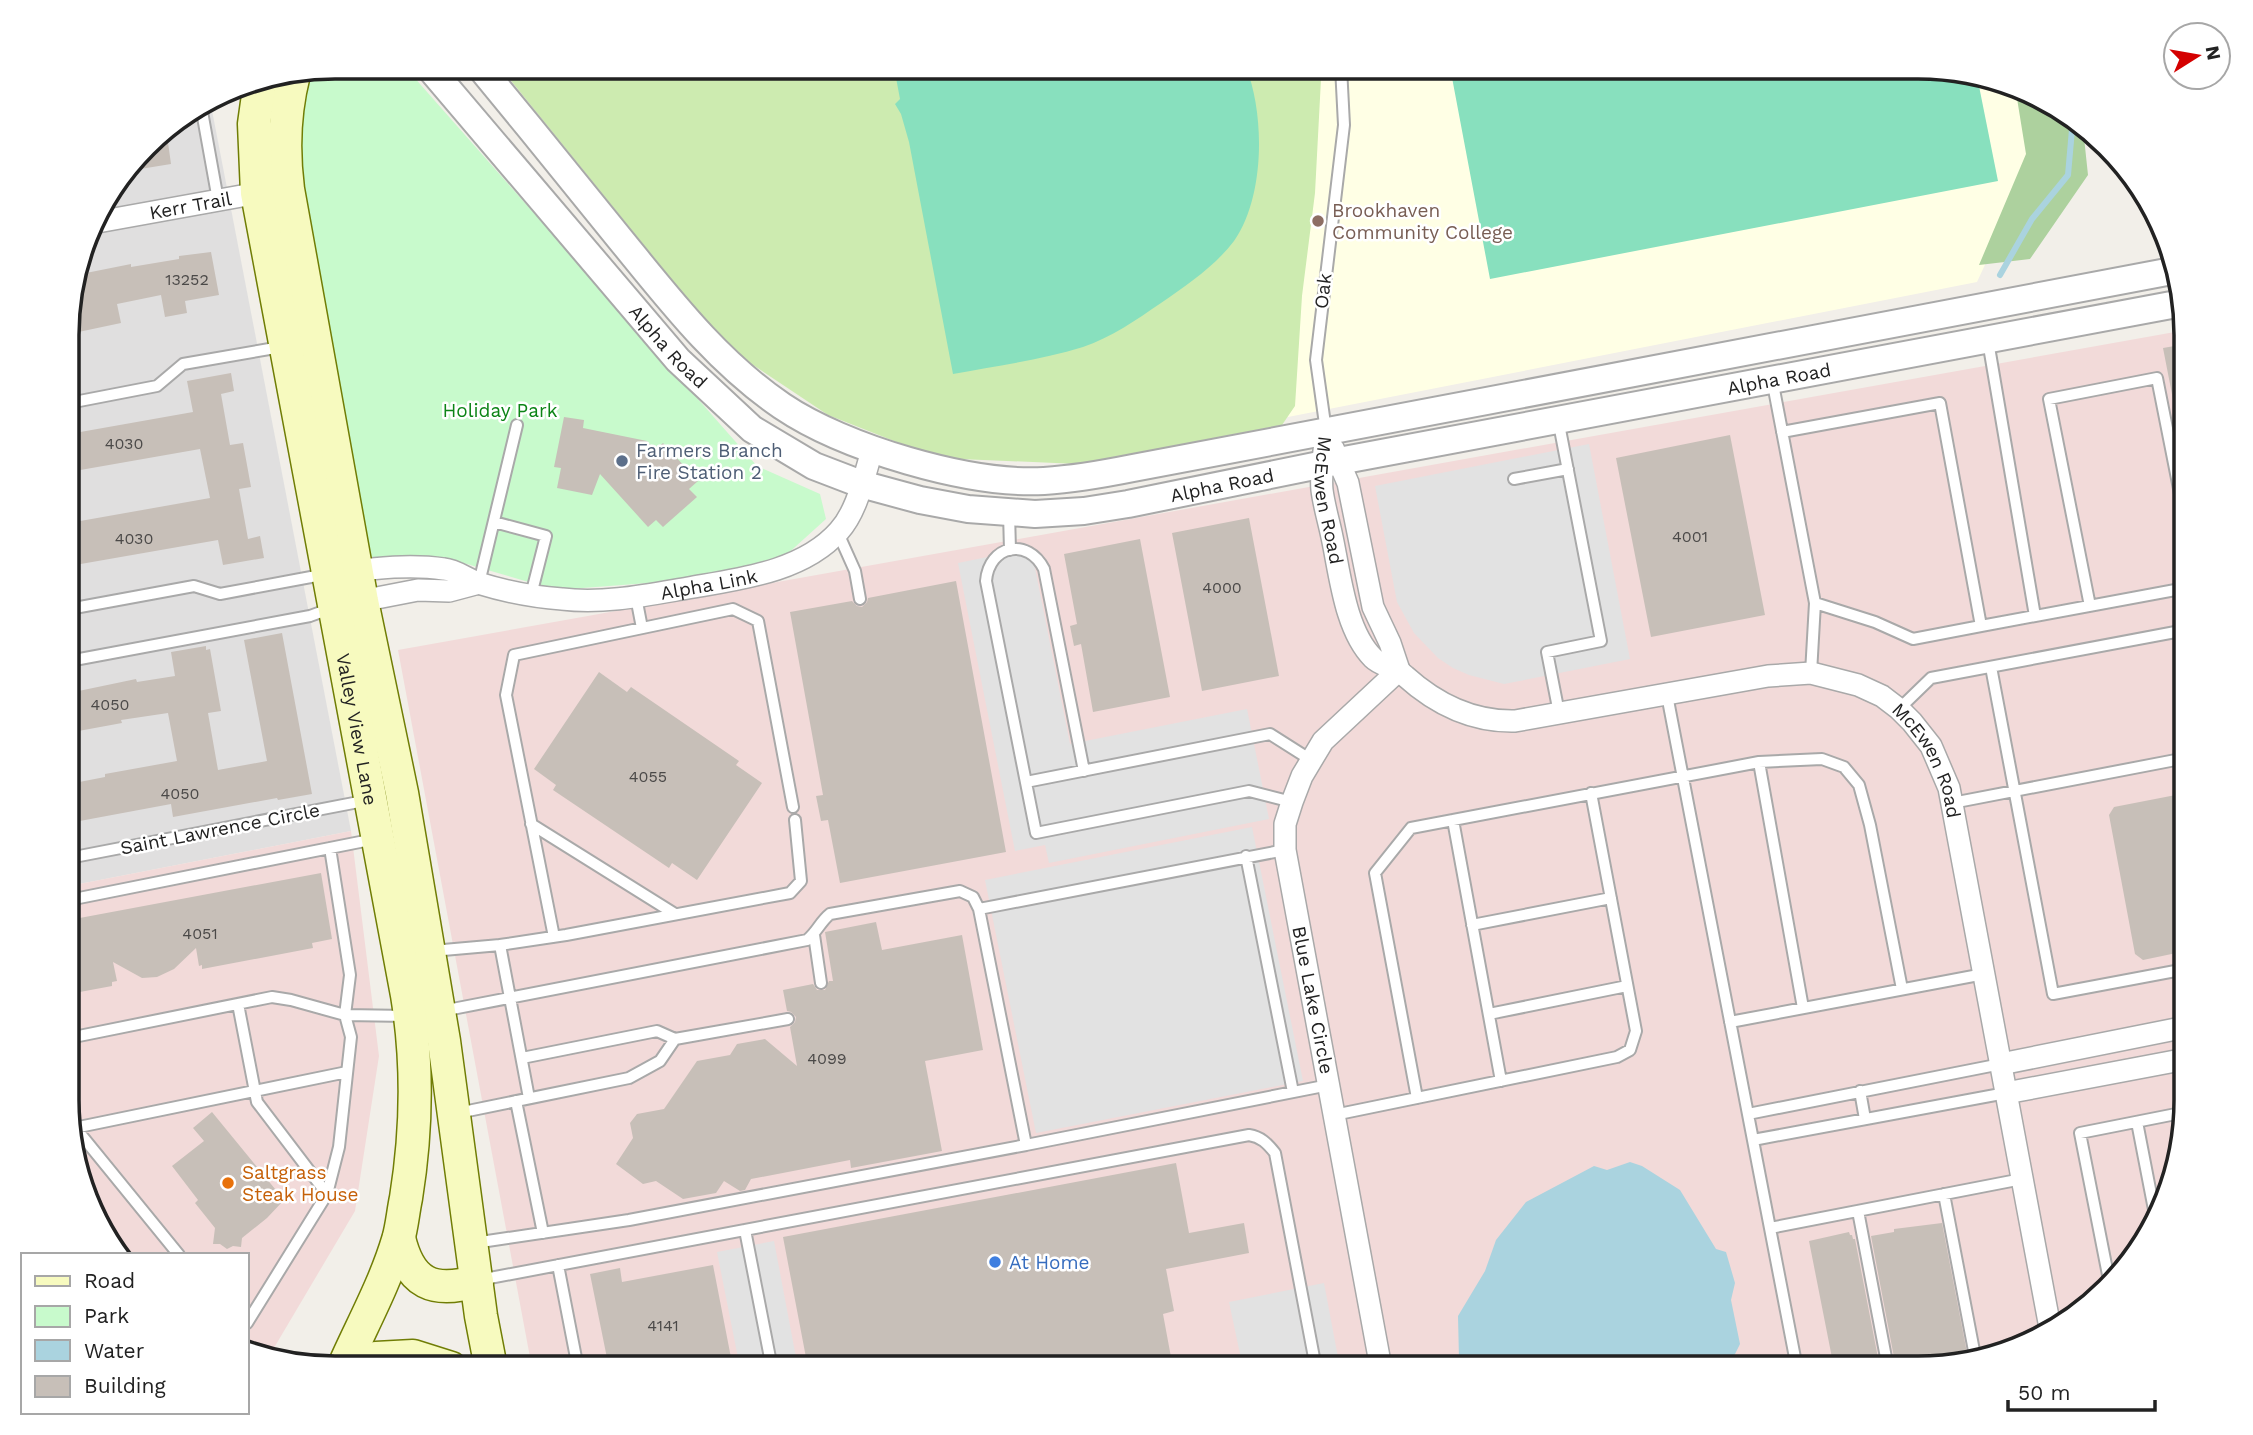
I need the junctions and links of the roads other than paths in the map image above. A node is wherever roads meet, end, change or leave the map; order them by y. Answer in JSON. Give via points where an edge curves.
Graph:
{"nodes":[{"id":1,"x":440,"y":79,"type":"edge"},
{"id":2,"x":491,"y":79,"type":"edge"},
{"id":3,"x":1342,"y":79,"type":"edge"},
{"id":4,"x":292,"y":83,"type":"edge"},
{"id":5,"x":259,"y":90,"type":"edge"},
{"id":6,"x":203,"y":115,"type":"edge"},
{"id":7,"x":288,"y":189,"type":"junction"},
{"id":8,"x":257,"y":193,"type":"junction"},
{"id":9,"x":218,"y":200,"type":"junction"},
{"id":10,"x":107,"y":218,"type":"edge"},
{"id":11,"x":2167,"y":272,"type":"edge"},
{"id":12,"x":2172,"y":305,"type":"edge"},
{"id":13,"x":1987,"y":338,"type":"junction"},
{"id":14,"x":284,"y":347,"type":"junction"},
{"id":15,"x":1772,"y":379,"type":"junction"},
{"id":16,"x":79,"y":401,"type":"edge"},
{"id":17,"x":1558,"y":419,"type":"junction"},
{"id":18,"x":517,"y":425,"type":"dead end"},
{"id":19,"x":1326,"y":431,"type":"junction"},
{"id":20,"x":1782,"y":432,"type":"junction"},
{"id":21,"x":2174,"y":434,"type":"edge"},
{"id":22,"x":873,"y":448,"type":"junction"},
{"id":23,"x":1331,"y":463,"type":"junction"},
{"id":24,"x":1568,"y":469,"type":"junction"},
{"id":25,"x":1514,"y":480,"type":"dead end"},
{"id":26,"x":861,"y":484,"type":"junction"},
{"id":27,"x":1009,"y":513,"type":"junction"},
{"id":28,"x":494,"y":522,"type":"junction"},
{"id":29,"x":838,"y":533,"type":"junction"},
{"id":30,"x":1010,"y":550,"type":"junction"},
{"id":31,"x":342,"y":572,"type":"junction"},
{"id":32,"x":479,"y":583,"type":"junction"},
{"id":33,"x":2174,"y":590,"type":"edge"},
{"id":34,"x":531,"y":595,"type":"junction"},
{"id":35,"x":636,"y":597,"type":"junction"},
{"id":36,"x":860,"y":599,"type":"dead end"},
{"id":37,"x":1815,"y":603,"type":"junction"},
{"id":38,"x":348,"y":604,"type":"junction"},
{"id":39,"x":2090,"y":606,"type":"junction"},
{"id":40,"x":79,"y":607,"type":"edge"},
{"id":41,"x":2035,"y":616,"type":"junction"},
{"id":42,"x":1981,"y":626,"type":"junction"},
{"id":43,"x":642,"y":628,"type":"junction"},
{"id":44,"x":2174,"y":632,"type":"edge"},
{"id":45,"x":79,"y":659,"type":"edge"},
{"id":46,"x":1991,"y":667,"type":"junction"},
{"id":47,"x":1398,"y":670,"type":"junction"},
{"id":48,"x":1811,"y":673,"type":"junction"},
{"id":49,"x":1667,"y":695,"type":"junction"},
{"id":50,"x":1899,"y":709,"type":"junction"},
{"id":51,"x":1559,"y":713,"type":"junction"},
{"id":52,"x":1311,"y":760,"type":"junction"},
{"id":53,"x":2174,"y":760,"type":"edge"},
{"id":54,"x":1759,"y":762,"type":"junction"},
{"id":55,"x":1084,"y":771,"type":"junction"},
{"id":56,"x":1682,"y":776,"type":"junction"},
{"id":57,"x":1026,"y":782,"type":"junction"},
{"id":58,"x":2015,"y":791,"type":"junction"},
{"id":59,"x":1591,"y":793,"type":"junction"},
{"id":60,"x":370,"y":800,"type":"junction"},
{"id":61,"x":1292,"y":802,"type":"junction"},
{"id":62,"x":1952,"y":803,"type":"junction"},
{"id":63,"x":793,"y":807,"type":"dead end"},
{"id":64,"x":795,"y":820,"type":"dead end"},
{"id":65,"x":1453,"y":820,"type":"junction"},
{"id":66,"x":531,"y":824,"type":"junction"},
{"id":67,"x":377,"y":839,"type":"junction"},
{"id":68,"x":330,"y":848,"type":"junction"},
{"id":69,"x":1285,"y":850,"type":"junction"},
{"id":70,"x":79,"y":856,"type":"edge"},
{"id":71,"x":1246,"y":856,"type":"junction"},
{"id":72,"x":79,"y":898,"type":"edge"},
{"id":73,"x":1611,"y":898,"type":"junction"},
{"id":74,"x":979,"y":909,"type":"junction"},
{"id":75,"x":676,"y":914,"type":"junction"},
{"id":76,"x":1472,"y":925,"type":"junction"},
{"id":77,"x":814,"y":935,"type":"junction"},
{"id":78,"x":554,"y":937,"type":"junction"},
{"id":79,"x":500,"y":945,"type":"junction"},
{"id":80,"x":429,"y":952,"type":"junction"},
{"id":81,"x":2174,"y":971,"type":"edge"},
{"id":82,"x":1984,"y":974,"type":"junction"},
{"id":83,"x":821,"y":983,"type":"dead end"},
{"id":84,"x":1628,"y":986,"type":"junction"},
{"id":85,"x":1902,"y":989,"type":"junction"},
{"id":86,"x":510,"y":997,"type":"junction"},
{"id":87,"x":238,"y":1004,"type":"junction"},
{"id":88,"x":1803,"y":1008,"type":"junction"},
{"id":89,"x":425,"y":1014,"type":"junction"},
{"id":90,"x":1489,"y":1014,"type":"junction"},
{"id":91,"x":345,"y":1015,"type":"junction"},
{"id":92,"x":784,"y":1020,"type":"dead end"},
{"id":93,"x":1730,"y":1022,"type":"junction"},
{"id":94,"x":2174,"y":1029,"type":"edge"},
{"id":95,"x":79,"y":1036,"type":"edge"},
{"id":96,"x":676,"y":1040,"type":"junction"},
{"id":97,"x":522,"y":1058,"type":"junction"},
{"id":98,"x":2174,"y":1061,"type":"edge"},
{"id":99,"x":2001,"y":1064,"type":"junction"},
{"id":100,"x":347,"y":1072,"type":"junction"},
{"id":101,"x":1501,"y":1081,"type":"junction"},
{"id":102,"x":1329,"y":1085,"type":"junction"},
{"id":103,"x":255,"y":1091,"type":"junction"},
{"id":104,"x":1860,"y":1091,"type":"junction"},
{"id":105,"x":1293,"y":1092,"type":"junction"},
{"id":106,"x":2006,"y":1093,"type":"junction"},
{"id":107,"x":529,"y":1098,"type":"junction"},
{"id":108,"x":1417,"y":1098,"type":"junction"},
{"id":109,"x":516,"y":1101,"type":"junction"},
{"id":110,"x":455,"y":1113,"type":"junction"},
{"id":111,"x":1748,"y":1114,"type":"junction"},
{"id":112,"x":2174,"y":1114,"type":"edge"},
{"id":113,"x":1334,"y":1115,"type":"junction"},
{"id":114,"x":1866,"y":1119,"type":"junction"},
{"id":115,"x":80,"y":1122,"type":"edge"},
{"id":116,"x":2137,"y":1122,"type":"junction"},
{"id":117,"x":81,"y":1137,"type":"edge"},
{"id":118,"x":1753,"y":1140,"type":"junction"},
{"id":119,"x":1026,"y":1145,"type":"junction"},
{"id":120,"x":2022,"y":1179,"type":"junction"},
{"id":121,"x":327,"y":1194,"type":"junction"},
{"id":122,"x":1944,"y":1194,"type":"junction"},
{"id":123,"x":2153,"y":1204,"type":"edge"},
{"id":124,"x":1858,"y":1211,"type":"junction"},
{"id":125,"x":1770,"y":1228,"type":"junction"},
{"id":126,"x":745,"y":1230,"type":"junction"},
{"id":127,"x":542,"y":1233,"type":"junction"},
{"id":128,"x":399,"y":1238,"type":"junction"},
{"id":129,"x":472,"y":1243,"type":"junction"},
{"id":130,"x":177,"y":1253,"type":"edge"},
{"id":131,"x":558,"y":1265,"type":"junction"},
{"id":132,"x":2108,"y":1272,"type":"edge"},
{"id":133,"x":477,"y":1281,"type":"junction"},
{"id":134,"x":248,"y":1320,"type":"edge"},
{"id":135,"x":2049,"y":1320,"type":"edge"},
{"id":136,"x":1974,"y":1350,"type":"edge"},
{"id":137,"x":348,"y":1356,"type":"edge"},
{"id":138,"x":489,"y":1356,"type":"edge"},
{"id":139,"x":576,"y":1356,"type":"edge"},
{"id":140,"x":770,"y":1356,"type":"edge"},
{"id":141,"x":1314,"y":1356,"type":"edge"},
{"id":142,"x":1379,"y":1356,"type":"edge"},
{"id":143,"x":1795,"y":1356,"type":"edge"},
{"id":144,"x":1886,"y":1356,"type":"edge"}],
"edges":[{"from":1,"to":26,"type":"street","name":"Alpha Road","via":[[707,389],[772,442],[814,466]]},
{"from":2,"to":22,"type":"street","name":"Alpha Road","via":[[676,307],[726,360],[783,407]]},
{"from":3,"to":19,"type":"lane","name":"Oak","via":[[1344,125],[1316,360]]},
{"from":4,"to":7,"type":"main road","name":"Valley View Lane","via":[[285,133]]},
{"from":5,"to":8,"type":"main road","name":"Valley View Lane","via":[[254,124]]},
{"from":6,"to":9,"type":"lane"},
{"from":7,"to":8,"type":"street","name":"Kerr Trail"},
{"from":7,"to":31,"type":"main road","name":"Valley View Lane"},
{"from":8,"to":9,"type":"street","name":"Kerr Trail"},
{"from":8,"to":14,"type":"main road","name":"Valley View Lane"},
{"from":9,"to":10,"type":"street","name":"Kerr Trail"},
{"from":11,"to":19,"type":"street","name":"Alpha Road"},
{"from":12,"to":13,"type":"street","name":"Alpha Road"},
{"from":13,"to":15,"type":"street","name":"Alpha Road"},
{"from":13,"to":41,"type":"lane"},
{"from":14,"to":16,"type":"lane","via":[[183,364],[157,386]]},
{"from":14,"to":31,"type":"main road","name":"Valley View Lane"},
{"from":15,"to":17,"type":"street","name":"Alpha Road"},
{"from":15,"to":20,"type":"lane"},
{"from":17,"to":23,"type":"street","name":"Alpha Road"},
{"from":17,"to":24,"type":"lane"},
{"from":18,"to":28,"type":"lane"},
{"from":19,"to":22,"type":"street","name":"Alpha Road","via":[[1085,477],[1042,481],[952,472]]},
{"from":19,"to":23,"type":"street","name":"McEwen Road"},
{"from":20,"to":37,"type":"lane"},
{"from":20,"to":42,"type":"lane","via":[[1940,403]]},
{"from":21,"to":39,"type":"lane","via":[[2163,377],[2049,399]]},
{"from":22,"to":26,"type":"street","name":"Alpha Link"},
{"from":23,"to":27,"type":"street","name":"Alpha Road","via":[[1084,512]]},
{"from":23,"to":47,"type":"street","name":"McEwen Road","via":[[1348,483],[1373,607]]},
{"from":24,"to":25,"type":"lane"},
{"from":24,"to":51,"type":"lane","via":[[1601,641],[1547,652]]},
{"from":26,"to":27,"type":"street","name":"Alpha Road","via":[[920,500]]},
{"from":26,"to":29,"type":"street","name":"Alpha Link"},
{"from":27,"to":30,"type":"lane"},
{"from":28,"to":32,"type":"lane"},
{"from":28,"to":34,"type":"lane","via":[[546,536]]},
{"from":29,"to":35,"type":"street","name":"Alpha Link","via":[[819,550],[747,578]]},
{"from":29,"to":36,"type":"lane","via":[[855,571]]},
{"from":30,"to":55,"type":"lane","via":[[1033,554],[1044,569]]},
{"from":30,"to":57,"type":"lane","via":[[997,555],[986,581]]},
{"from":31,"to":32,"type":"street","name":"Alpha Link","via":[[447,569]]},
{"from":31,"to":38,"type":"main road","name":"Valley View Lane"},
{"from":31,"to":40,"type":"lane","via":[[220,594],[194,586]]},
{"from":32,"to":34,"type":"street","name":"Alpha Link"},
{"from":32,"to":38,"type":"street","name":"Alpha Link"},
{"from":33,"to":39,"type":"lane"},
{"from":34,"to":35,"type":"street","name":"Alpha Link","via":[[564,600]]},
{"from":35,"to":43,"type":"lane"},
{"from":37,"to":42,"type":"lane","via":[[1913,639]]},
{"from":37,"to":48,"type":"lane"},
{"from":38,"to":45,"type":"lane","via":[[310,616]]},
{"from":38,"to":60,"type":"main road","name":"Valley View Lane"},
{"from":38,"to":80,"type":"main road","name":"Valley View Lane","via":[[402,793]]},
{"from":39,"to":41,"type":"lane"},
{"from":41,"to":42,"type":"lane"},
{"from":43,"to":63,"type":"lane","via":[[733,609],[758,621]]},
{"from":43,"to":66,"type":"lane","via":[[514,655],[506,695]]},
{"from":44,"to":46,"type":"lane"},
{"from":46,"to":50,"type":"lane","via":[[1931,678]]},
{"from":46,"to":58,"type":"lane"},
{"from":47,"to":51,"type":"street","name":"McEwen Road","via":[[1440,703],[1468,714],[1516,721]]},
{"from":47,"to":52,"type":"street","name":"Blue Lake Circle","via":[[1323,741]]},
{"from":48,"to":49,"type":"street","name":"McEwen Road"},
{"from":48,"to":50,"type":"street","name":"McEwen Road","via":[[1857,685]]},
{"from":49,"to":51,"type":"street","name":"McEwen Road"},
{"from":49,"to":56,"type":"lane"},
{"from":50,"to":62,"type":"street","name":"McEwen Road","via":[[1931,746]]},
{"from":52,"to":55,"type":"lane","via":[[1270,734]]},
{"from":52,"to":61,"type":"street","name":"Blue Lake Circle"},
{"from":53,"to":58,"type":"lane"},
{"from":54,"to":56,"type":"lane"},
{"from":54,"to":85,"type":"lane","via":[[1822,760],[1843,767],[1859,785]]},
{"from":54,"to":88,"type":"lane"},
{"from":55,"to":57,"type":"lane"},
{"from":56,"to":59,"type":"lane"},
{"from":56,"to":93,"type":"lane"},
{"from":57,"to":61,"type":"lane","via":[[1036,833],[1249,791]]},
{"from":58,"to":62,"type":"lane"},
{"from":58,"to":81,"type":"lane","via":[[2053,995]]},
{"from":59,"to":65,"type":"lane"},
{"from":59,"to":73,"type":"lane"},
{"from":60,"to":67,"type":"main road","name":"Valley View Lane"},
{"from":60,"to":70,"type":"lane","name":"Saint Lawrence Circle"},
{"from":61,"to":69,"type":"street","name":"Blue Lake Circle","via":[[1285,824]]},
{"from":62,"to":82,"type":"street","name":"McEwen Road"},
{"from":64,"to":75,"type":"lane","via":[[800,881],[790,893]]},
{"from":65,"to":76,"type":"lane"},
{"from":65,"to":108,"type":"lane","via":[[1411,828],[1375,873]]},
{"from":66,"to":75,"type":"lane"},
{"from":66,"to":78,"type":"lane"},
{"from":67,"to":68,"type":"lane"},
{"from":67,"to":89,"type":"main road","name":"Valley View Lane"},
{"from":68,"to":72,"type":"lane"},
{"from":68,"to":91,"type":"lane","via":[[350,975]]},
{"from":69,"to":71,"type":"lane"},
{"from":69,"to":102,"type":"street","name":"Blue Lake Circle"},
{"from":71,"to":74,"type":"lane"},
{"from":71,"to":105,"type":"lane"},
{"from":73,"to":76,"type":"lane"},
{"from":73,"to":84,"type":"lane"},
{"from":74,"to":77,"type":"lane","via":[[973,897],[953,891],[830,914]]},
{"from":74,"to":119,"type":"lane"},
{"from":75,"to":78,"type":"lane"},
{"from":76,"to":90,"type":"lane"},
{"from":77,"to":83,"type":"lane"},
{"from":77,"to":86,"type":"lane","via":[[807,940]]},
{"from":78,"to":79,"type":"lane"},
{"from":79,"to":80,"type":"lane"},
{"from":79,"to":86,"type":"lane"},
{"from":80,"to":89,"type":"main road","name":"Valley View Lane"},
{"from":82,"to":85,"type":"lane"},
{"from":82,"to":99,"type":"street","name":"McEwen Road"},
{"from":84,"to":90,"type":"lane"},
{"from":84,"to":101,"type":"lane","via":[[1636,1031],[1630,1050],[1617,1057]]},
{"from":85,"to":88,"type":"lane"},
{"from":86,"to":89,"type":"lane"},
{"from":86,"to":97,"type":"lane"},
{"from":87,"to":91,"type":"lane","via":[[272,997]]},
{"from":87,"to":95,"type":"lane"},
{"from":87,"to":103,"type":"lane"},
{"from":88,"to":93,"type":"lane"},
{"from":89,"to":91,"type":"lane"},
{"from":89,"to":110,"type":"main road","name":"Valley View Lane"},
{"from":89,"to":128,"type":"main road","name":"Valley View Lane"},
{"from":90,"to":101,"type":"lane"},
{"from":91,"to":100,"type":"lane","via":[[351,1037]]},
{"from":92,"to":96,"type":"lane"},
{"from":93,"to":111,"type":"lane"},
{"from":94,"to":99,"type":"street"},
{"from":96,"to":97,"type":"lane","via":[[657,1031]]},
{"from":96,"to":107,"type":"lane","via":[[660,1061],[629,1078]]},
{"from":97,"to":107,"type":"lane"},
{"from":98,"to":106,"type":"street"},
{"from":99,"to":104,"type":"lane"},
{"from":99,"to":106,"type":"street","name":"McEwen Road"},
{"from":100,"to":103,"type":"lane"},
{"from":100,"to":121,"type":"lane","via":[[339,1147]]},
{"from":101,"to":108,"type":"lane"},
{"from":102,"to":105,"type":"lane"},
{"from":102,"to":113,"type":"street","name":"Blue Lake Circle"},
{"from":103,"to":115,"type":"lane"},
{"from":103,"to":121,"type":"lane","via":[[257,1102]]},
{"from":104,"to":111,"type":"lane"},
{"from":104,"to":114,"type":"lane"},
{"from":105,"to":119,"type":"lane"},
{"from":106,"to":114,"type":"lane"},
{"from":106,"to":120,"type":"street","name":"McEwen Road"},
{"from":107,"to":109,"type":"lane"},
{"from":108,"to":113,"type":"lane"},
{"from":109,"to":110,"type":"lane"},
{"from":109,"to":127,"type":"lane"},
{"from":110,"to":129,"type":"main road","name":"Valley View Lane"},
{"from":111,"to":118,"type":"lane"},
{"from":112,"to":116,"type":"lane"},
{"from":113,"to":142,"type":"street","name":"Blue Lake Circle"},
{"from":114,"to":118,"type":"lane"},
{"from":116,"to":123,"type":"lane"},
{"from":116,"to":132,"type":"lane","via":[[2080,1133]]},
{"from":117,"to":130,"type":"lane"},
{"from":118,"to":125,"type":"lane"},
{"from":119,"to":127,"type":"lane"},
{"from":120,"to":122,"type":"lane"},
{"from":120,"to":135,"type":"street","name":"McEwen Road"},
{"from":121,"to":134,"type":"lane"},
{"from":122,"to":124,"type":"lane"},
{"from":122,"to":136,"type":"lane"},
{"from":124,"to":125,"type":"lane"},
{"from":124,"to":144,"type":"lane"},
{"from":125,"to":143,"type":"lane"},
{"from":126,"to":131,"type":"lane"},
{"from":126,"to":140,"type":"lane"},
{"from":126,"to":141,"type":"lane","via":[[1257,1136],[1275,1153]]},
{"from":127,"to":129,"type":"lane"},
{"from":128,"to":133,"type":"main road","via":[[410,1269],[427,1283],[450,1287]]},
{"from":128,"to":137,"type":"main road","name":"Valley View Lane"},
{"from":129,"to":133,"type":"main road","name":"Valley View Lane"},
{"from":131,"to":133,"type":"lane"},
{"from":131,"to":139,"type":"lane"},
{"from":133,"to":138,"type":"main road","name":"Valley View Lane"}]}
